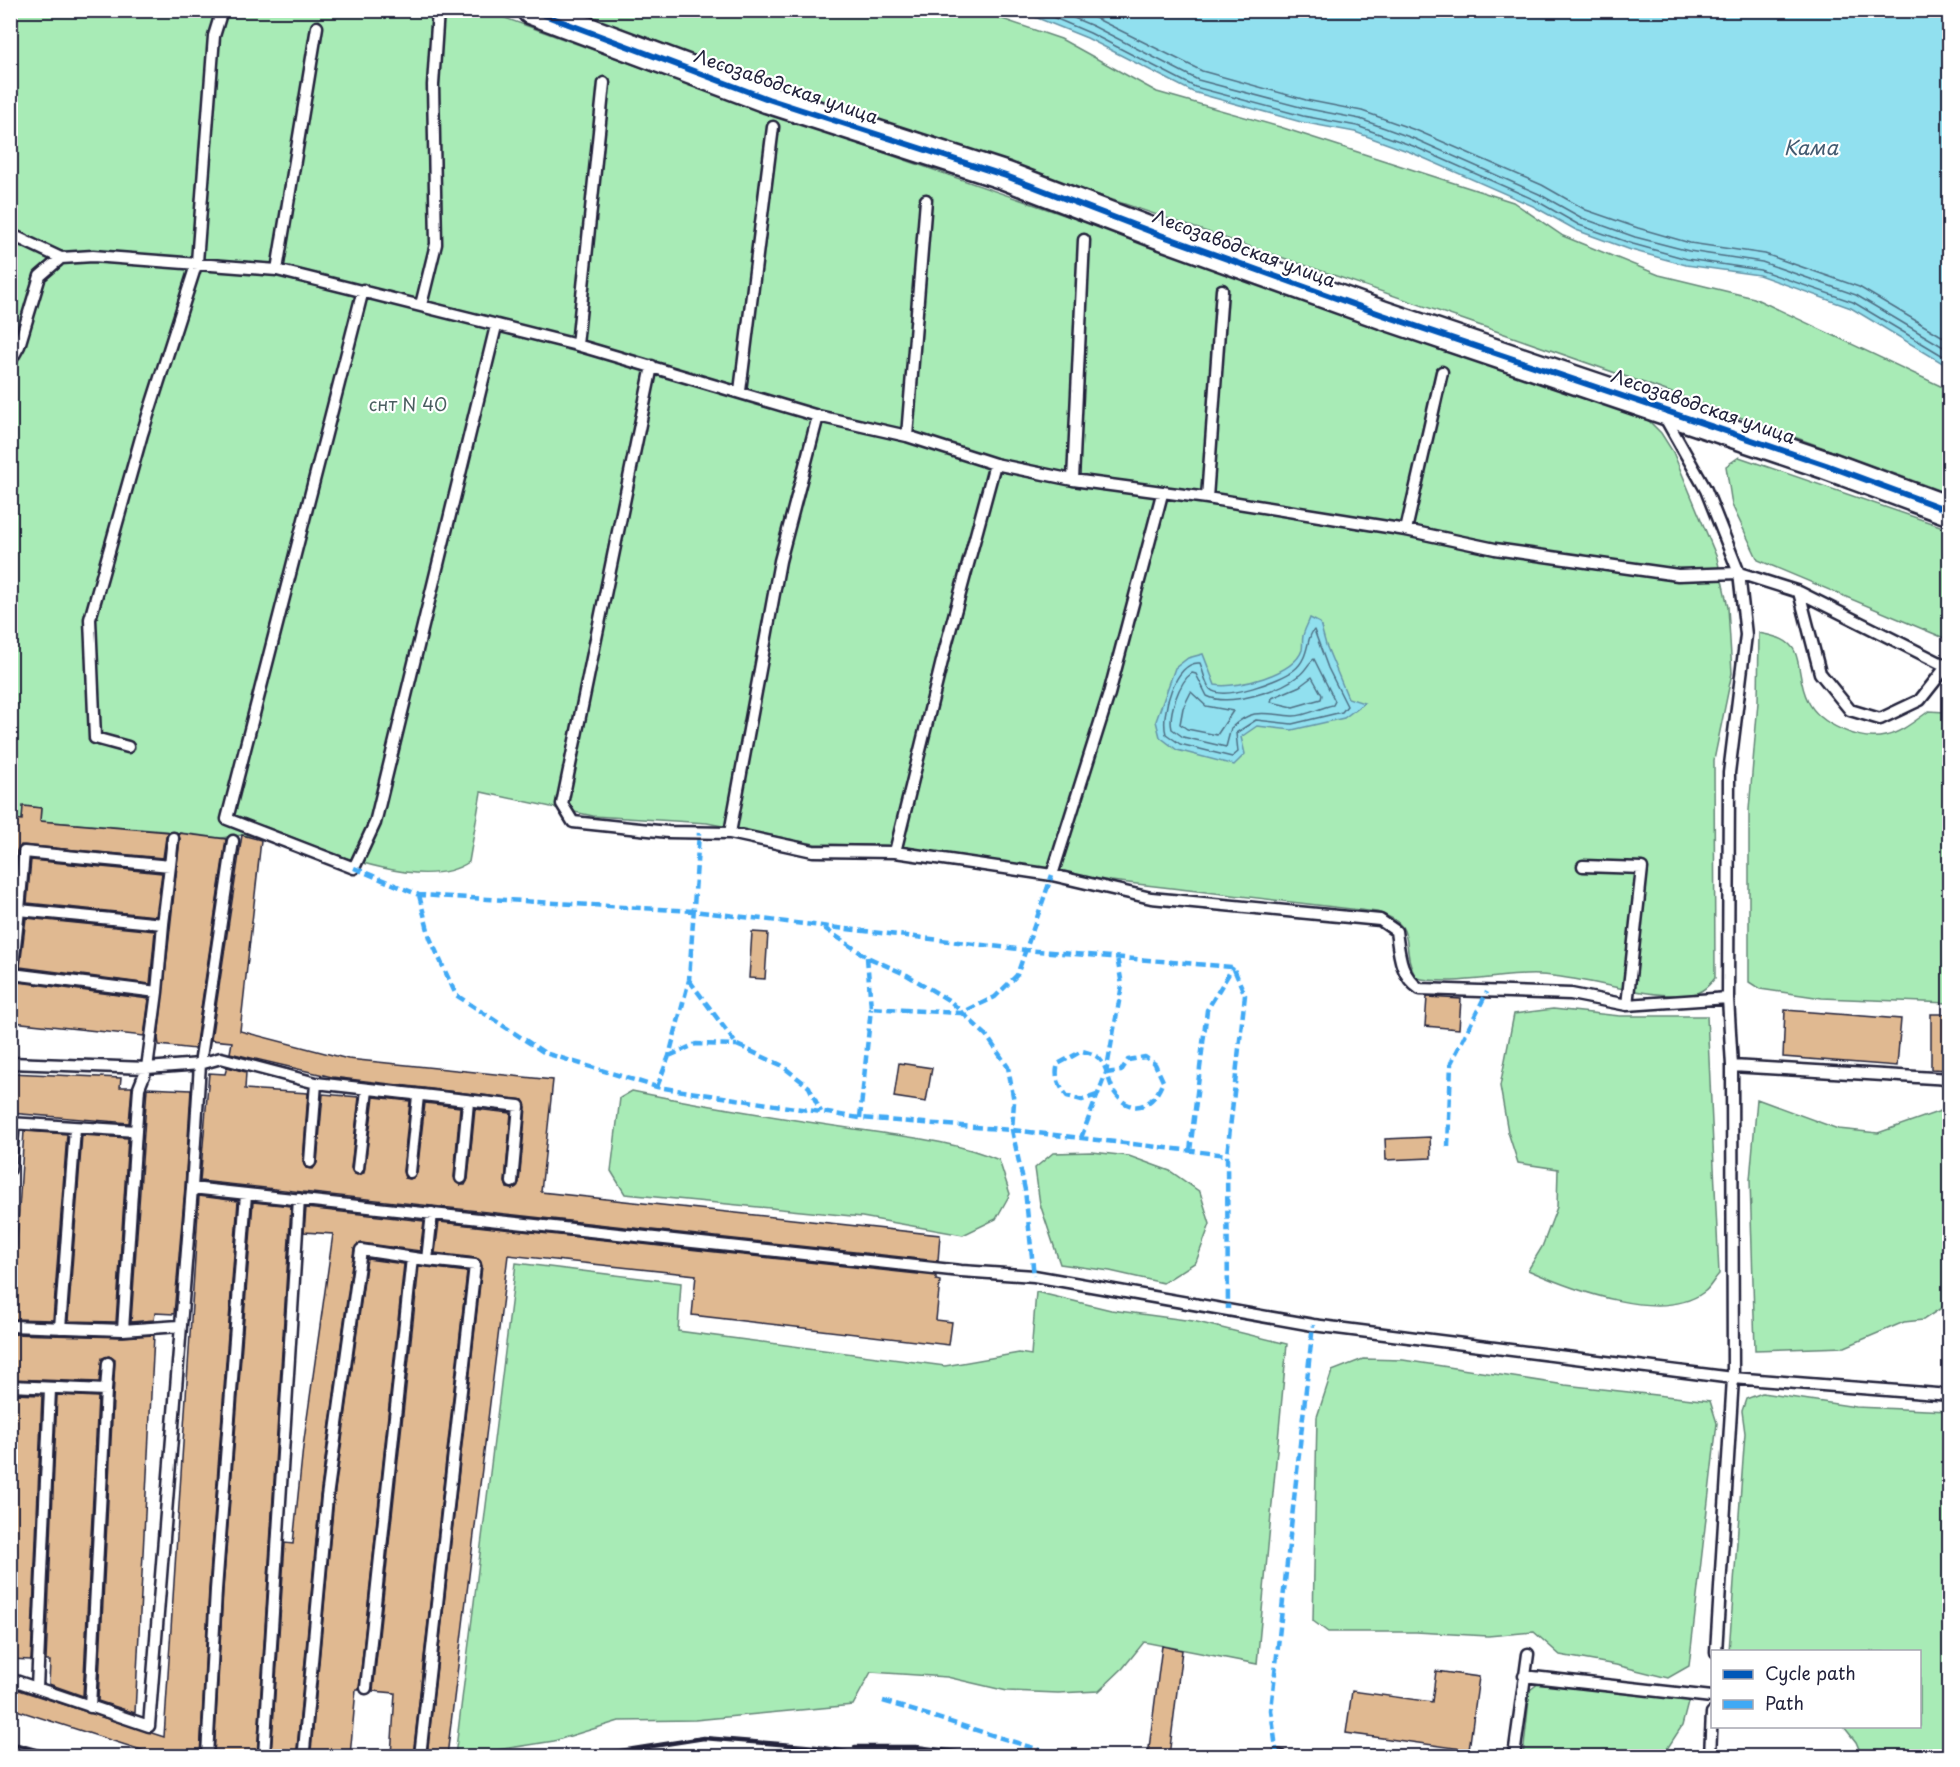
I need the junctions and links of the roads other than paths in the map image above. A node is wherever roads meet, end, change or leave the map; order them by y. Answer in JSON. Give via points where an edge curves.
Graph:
{"nodes":[{"id":1,"x":222,"y":10,"type":"edge"},
{"id":2,"x":438,"y":10,"type":"edge"},
{"id":3,"x":531,"y":10,"type":"edge"},
{"id":4,"x":316,"y":27,"type":"dead end"},
{"id":5,"x":604,"y":83,"type":"dead end"},
{"id":6,"x":772,"y":127,"type":"dead end"},
{"id":7,"x":926,"y":200,"type":"dead end"},
{"id":8,"x":10,"y":234,"type":"edge"},
{"id":9,"x":1084,"y":240,"type":"dead end"},
{"id":10,"x":61,"y":258,"type":"junction"},
{"id":11,"x":197,"y":262,"type":"junction"},
{"id":12,"x":277,"y":270,"type":"junction"},
{"id":13,"x":363,"y":290,"type":"junction"},
{"id":14,"x":1222,"y":290,"type":"dead end"},
{"id":15,"x":421,"y":305,"type":"junction"},
{"id":16,"x":496,"y":326,"type":"junction"},
{"id":17,"x":577,"y":345,"type":"junction"},
{"id":18,"x":10,"y":362,"type":"edge"},
{"id":19,"x":652,"y":366,"type":"junction"},
{"id":20,"x":1442,"y":372,"type":"dead end"},
{"id":21,"x":741,"y":391,"type":"junction"},
{"id":22,"x":1660,"y":409,"type":"junction"},
{"id":23,"x":818,"y":416,"type":"junction"},
{"id":24,"x":907,"y":436,"type":"junction"},
{"id":25,"x":995,"y":464,"type":"junction"},
{"id":26,"x":1073,"y":480,"type":"junction"},
{"id":27,"x":1162,"y":494,"type":"junction"},
{"id":28,"x":1207,"y":498,"type":"junction"},
{"id":29,"x":1950,"y":511,"type":"edge"},
{"id":30,"x":1407,"y":530,"type":"junction"},
{"id":31,"x":1739,"y":573,"type":"junction"},
{"id":32,"x":1799,"y":592,"type":"junction"},
{"id":33,"x":1948,"y":668,"type":"edge"},
{"id":34,"x":128,"y":747,"type":"dead end"},
{"id":35,"x":730,"y":833,"type":"junction"},
{"id":36,"x":173,"y":838,"type":"dead end"},
{"id":37,"x":233,"y":841,"type":"dead end"},
{"id":38,"x":895,"y":852,"type":"junction"},
{"id":39,"x":170,"y":866,"type":"junction"},
{"id":40,"x":1583,"y":866,"type":"dead end"},
{"id":41,"x":1052,"y":876,"type":"junction"},
{"id":42,"x":19,"y":909,"type":"junction"},
{"id":43,"x":163,"y":924,"type":"junction"},
{"id":44,"x":11,"y":979,"type":"edge"},
{"id":45,"x":158,"y":992,"type":"junction"},
{"id":46,"x":1728,"y":998,"type":"junction"},
{"id":47,"x":1627,"y":1005,"type":"junction"},
{"id":48,"x":10,"y":1063,"type":"edge"},
{"id":49,"x":200,"y":1064,"type":"junction"},
{"id":50,"x":1732,"y":1066,"type":"junction"},
{"id":51,"x":147,"y":1068,"type":"junction"},
{"id":52,"x":1950,"y":1079,"type":"edge"},
{"id":53,"x":316,"y":1083,"type":"junction"},
{"id":54,"x":367,"y":1090,"type":"junction"},
{"id":55,"x":418,"y":1096,"type":"junction"},
{"id":56,"x":468,"y":1102,"type":"junction"},
{"id":57,"x":12,"y":1123,"type":"edge"},
{"id":58,"x":75,"y":1129,"type":"junction"},
{"id":59,"x":136,"y":1131,"type":"junction"},
{"id":60,"x":310,"y":1162,"type":"dead end"},
{"id":61,"x":358,"y":1168,"type":"dead end"},
{"id":62,"x":10,"y":1169,"type":"edge"},
{"id":63,"x":410,"y":1172,"type":"dead end"},
{"id":64,"x":460,"y":1178,"type":"dead end"},
{"id":65,"x":512,"y":1182,"type":"dead end"},
{"id":66,"x":192,"y":1188,"type":"junction"},
{"id":67,"x":246,"y":1194,"type":"junction"},
{"id":68,"x":299,"y":1199,"type":"junction"},
{"id":69,"x":432,"y":1212,"type":"junction"},
{"id":70,"x":412,"y":1258,"type":"junction"},
{"id":71,"x":427,"y":1260,"type":"junction"},
{"id":72,"x":10,"y":1326,"type":"edge"},
{"id":73,"x":179,"y":1326,"type":"junction"},
{"id":74,"x":60,"y":1328,"type":"junction"},
{"id":75,"x":123,"y":1330,"type":"junction"},
{"id":76,"x":108,"y":1363,"type":"dead end"},
{"id":77,"x":1733,"y":1378,"type":"junction"},
{"id":78,"x":10,"y":1386,"type":"edge"},
{"id":79,"x":50,"y":1389,"type":"junction"},
{"id":80,"x":106,"y":1390,"type":"junction"},
{"id":81,"x":1950,"y":1395,"type":"edge"},
{"id":82,"x":1716,"y":1650,"type":"edge"},
{"id":83,"x":1528,"y":1654,"type":"dead end"},
{"id":84,"x":1524,"y":1676,"type":"junction"},
{"id":85,"x":10,"y":1679,"type":"edge"},
{"id":86,"x":38,"y":1688,"type":"junction"},
{"id":87,"x":366,"y":1688,"type":"dead end"},
{"id":88,"x":1711,"y":1697,"type":"edge"},
{"id":89,"x":90,"y":1707,"type":"junction"},
{"id":90,"x":1712,"y":1728,"type":"edge"},
{"id":91,"x":304,"y":1750,"type":"dead end"},
{"id":92,"x":1710,"y":1755,"type":"edge"},
{"id":93,"x":207,"y":1756,"type":"edge"},
{"id":94,"x":264,"y":1756,"type":"edge"},
{"id":95,"x":420,"y":1756,"type":"edge"},
{"id":96,"x":1514,"y":1756,"type":"edge"}],
"edges":[{"from":1,"to":11,"type":"lane","via":[[214,36]]},
{"from":2,"to":15,"type":"lane","via":[[433,85],[436,244]]},
{"from":3,"to":22,"type":"street","name":"Лесозаводская улица","via":[[768,99],[1006,176],[1372,311]]},
{"from":4,"to":12,"type":"lane"},
{"from":5,"to":17,"type":"lane"},
{"from":6,"to":21,"type":"lane"},
{"from":7,"to":24,"type":"lane"},
{"from":8,"to":10,"type":"lane"},
{"from":9,"to":26,"type":"lane"},
{"from":10,"to":11,"type":"lane"},
{"from":10,"to":18,"type":"lane","via":[[40,276],[19,346]]},
{"from":11,"to":12,"type":"lane"},
{"from":11,"to":34,"type":"lane","via":[[142,434],[90,619],[95,738]]},
{"from":12,"to":13,"type":"lane"},
{"from":13,"to":15,"type":"lane"},
{"from":13,"to":16,"type":"lane","via":[[227,819],[354,868],[375,822],[386,782]]},
{"from":14,"to":28,"type":"lane"},
{"from":15,"to":16,"type":"lane"},
{"from":16,"to":17,"type":"lane"},
{"from":17,"to":19,"type":"lane"},
{"from":19,"to":21,"type":"lane"},
{"from":19,"to":35,"type":"lane","via":[[562,804],[573,822],[668,832]]},
{"from":20,"to":30,"type":"lane"},
{"from":21,"to":23,"type":"lane"},
{"from":22,"to":29,"type":"street","name":"Лесозаводская улица"},
{"from":22,"to":31,"type":"lane","via":[[1706,490]]},
{"from":23,"to":24,"type":"lane"},
{"from":23,"to":35,"type":"lane","via":[[780,561]]},
{"from":24,"to":25,"type":"lane"},
{"from":25,"to":26,"type":"lane"},
{"from":25,"to":38,"type":"lane"},
{"from":26,"to":27,"type":"lane"},
{"from":27,"to":28,"type":"lane"},
{"from":27,"to":41,"type":"lane","via":[[1109,694]]},
{"from":28,"to":30,"type":"lane"},
{"from":30,"to":31,"type":"lane","via":[[1495,549],[1678,575]]},
{"from":31,"to":32,"type":"lane"},
{"from":31,"to":46,"type":"lane","via":[[1746,635],[1729,773]]},
{"from":32,"to":33,"type":"lane"},
{"from":32,"to":33,"type":"lane","via":[[1820,673],[1850,710],[1880,719],[1920,700]]},
{"from":35,"to":38,"type":"lane","via":[[813,851]]},
{"from":36,"to":39,"type":"lane"},
{"from":37,"to":49,"type":"lane"},
{"from":38,"to":41,"type":"lane"},
{"from":39,"to":42,"type":"lane","via":[[24,852]]},
{"from":39,"to":43,"type":"lane"},
{"from":40,"to":47,"type":"lane","via":[[1642,868]]},
{"from":41,"to":47,"type":"lane","via":[[1151,898],[1380,920],[1396,930],[1408,982],[1420,989],[1571,994]]},
{"from":42,"to":43,"type":"lane"},
{"from":42,"to":44,"type":"lane"},
{"from":43,"to":45,"type":"lane"},
{"from":44,"to":45,"type":"lane"},
{"from":45,"to":51,"type":"lane"},
{"from":46,"to":47,"type":"lane"},
{"from":46,"to":50,"type":"lane"},
{"from":48,"to":51,"type":"lane"},
{"from":49,"to":51,"type":"lane"},
{"from":49,"to":53,"type":"lane","via":[[221,1058]]},
{"from":49,"to":66,"type":"lane"},
{"from":50,"to":52,"type":"lane"},
{"from":50,"to":77,"type":"lane"},
{"from":51,"to":59,"type":"lane","via":[[139,1088]]},
{"from":53,"to":54,"type":"lane"},
{"from":53,"to":60,"type":"lane"},
{"from":54,"to":55,"type":"lane"},
{"from":54,"to":61,"type":"lane"},
{"from":55,"to":56,"type":"lane"},
{"from":55,"to":63,"type":"lane"},
{"from":56,"to":64,"type":"lane"},
{"from":56,"to":65,"type":"lane","via":[[519,1106]]},
{"from":57,"to":58,"type":"lane"},
{"from":57,"to":62,"type":"lane"},
{"from":58,"to":59,"type":"lane"},
{"from":58,"to":74,"type":"lane"},
{"from":59,"to":75,"type":"lane"},
{"from":66,"to":67,"type":"lane"},
{"from":66,"to":73,"type":"lane"},
{"from":67,"to":68,"type":"lane"},
{"from":67,"to":93,"type":"lane"},
{"from":68,"to":69,"type":"lane"},
{"from":68,"to":94,"type":"lane"},
{"from":69,"to":71,"type":"lane"},
{"from":69,"to":77,"type":"lane","via":[[1034,1276],[1313,1325]]},
{"from":70,"to":71,"type":"lane"},
{"from":70,"to":87,"type":"lane"},
{"from":70,"to":91,"type":"lane","via":[[361,1250],[327,1497]]},
{"from":71,"to":95,"type":"lane","via":[[475,1265]]},
{"from":72,"to":74,"type":"lane"},
{"from":73,"to":75,"type":"lane"},
{"from":73,"to":89,"type":"lane","via":[[149,1726]]},
{"from":74,"to":75,"type":"lane"},
{"from":76,"to":80,"type":"lane"},
{"from":77,"to":81,"type":"lane"},
{"from":77,"to":82,"type":"lane"},
{"from":78,"to":79,"type":"lane"},
{"from":79,"to":80,"type":"lane"},
{"from":79,"to":86,"type":"lane"},
{"from":80,"to":89,"type":"lane"},
{"from":83,"to":84,"type":"lane"},
{"from":84,"to":88,"type":"lane"},
{"from":84,"to":96,"type":"lane"},
{"from":85,"to":86,"type":"lane"},
{"from":86,"to":89,"type":"lane"},
{"from":90,"to":92,"type":"lane"}]}
